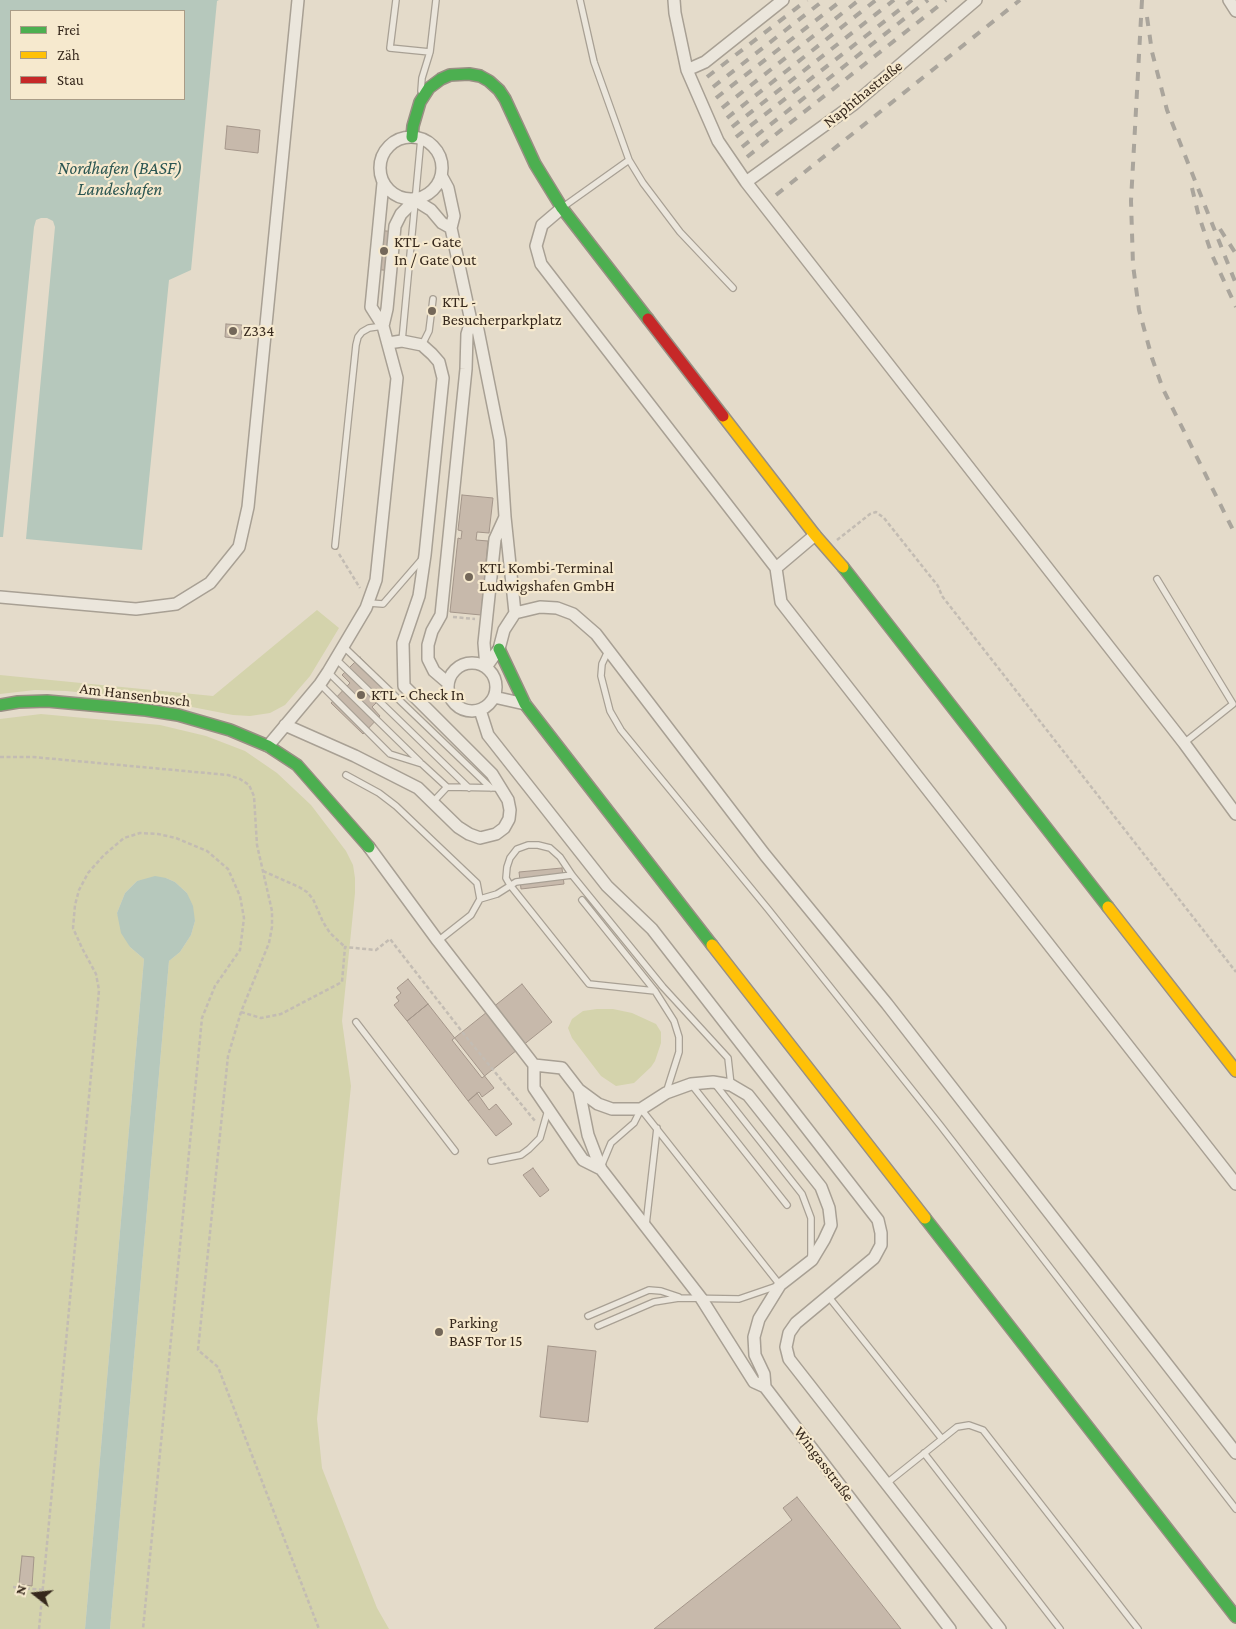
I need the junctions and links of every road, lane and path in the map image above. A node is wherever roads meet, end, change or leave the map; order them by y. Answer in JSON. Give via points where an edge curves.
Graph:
{"nodes":[{"id":1,"x":298,"y":0,"type":"edge"},
{"id":2,"x":396,"y":0,"type":"edge"},
{"id":3,"x":436,"y":0,"type":"edge"},
{"id":4,"x":580,"y":0,"type":"edge"},
{"id":5,"x":674,"y":0,"type":"edge"},
{"id":6,"x":783,"y":0,"type":"edge"},
{"id":7,"x":976,"y":0,"type":"edge"},
{"id":8,"x":1229,"y":0,"type":"edge"},
{"id":9,"x":1236,"y":12,"type":"edge"},
{"id":10,"x":430,"y":52,"type":"junction"},
{"id":11,"x":687,"y":70,"type":"junction"},
{"id":12,"x":420,"y":102,"type":"junction"},
{"id":13,"x":417,"y":137,"type":"junction"},
{"id":14,"x":629,"y":160,"type":"junction"},
{"id":15,"x":442,"y":177,"type":"junction"},
{"id":16,"x":746,"y":182,"type":"junction"},
{"id":17,"x":383,"y":183,"type":"junction"},
{"id":18,"x":415,"y":200,"type":"junction"},
{"id":19,"x":562,"y":208,"type":"junction"},
{"id":20,"x":451,"y":228,"type":"junction"},
{"id":21,"x":733,"y":288,"type":"dead end"},
{"id":22,"x":433,"y":299,"type":"dead end"},
{"id":23,"x":471,"y":321,"type":"junction"},
{"id":24,"x":383,"y":326,"type":"junction"},
{"id":25,"x":402,"y":341,"type":"junction"},
{"id":26,"x":388,"y":343,"type":"junction"},
{"id":27,"x":422,"y":345,"type":"junction"},
{"id":28,"x":505,"y":517,"type":"junction"},
{"id":29,"x":815,"y":535,"type":"junction"},
{"id":30,"x":335,"y":546,"type":"dead end"},
{"id":31,"x":829,"y":552,"type":"junction"},
{"id":32,"x":426,"y":555,"type":"junction"},
{"id":33,"x":776,"y":568,"type":"junction"},
{"id":34,"x":1157,"y":579,"type":"dead end"},
{"id":35,"x":0,"y":597,"type":"edge"},
{"id":36,"x":369,"y":603,"type":"junction"},
{"id":37,"x":515,"y":613,"type":"junction"},
{"id":38,"x":441,"y":616,"type":"junction"},
{"id":39,"x":487,"y":620,"type":"junction"},
{"id":40,"x":344,"y":647,"type":"junction"},
{"id":41,"x":499,"y":649,"type":"junction"},
{"id":42,"x":608,"y":651,"type":"junction"},
{"id":43,"x":336,"y":659,"type":"junction"},
{"id":44,"x":486,"y":668,"type":"junction"},
{"id":45,"x":328,"y":672,"type":"junction"},
{"id":46,"x":448,"y":683,"type":"junction"},
{"id":47,"x":320,"y":684,"type":"junction"},
{"id":48,"x":494,"y":697,"type":"junction"},
{"id":49,"x":525,"y":704,"type":"junction"},
{"id":50,"x":0,"y":705,"type":"edge"},
{"id":51,"x":480,"y":710,"type":"junction"},
{"id":52,"x":285,"y":725,"type":"junction"},
{"id":53,"x":1184,"y":743,"type":"junction"},
{"id":54,"x":268,"y":746,"type":"junction"},
{"id":55,"x":0,"y":758,"type":"edge"},
{"id":56,"x":422,"y":764,"type":"junction"},
{"id":57,"x":346,"y":774,"type":"dead end"},
{"id":58,"x":447,"y":787,"type":"junction"},
{"id":59,"x":469,"y":788,"type":"junction"},
{"id":60,"x":496,"y":788,"type":"junction"},
{"id":61,"x":433,"y":802,"type":"junction"},
{"id":62,"x":1236,"y":814,"type":"edge"},
{"id":63,"x":263,"y":871,"type":"junction"},
{"id":64,"x":572,"y":875,"type":"junction"},
{"id":65,"x":510,"y":885,"type":"junction"},
{"id":66,"x":480,"y":899,"type":"junction"},
{"id":67,"x":582,"y":900,"type":"dead end"},
{"id":68,"x":438,"y":940,"type":"junction"},
{"id":69,"x":345,"y":947,"type":"junction"},
{"id":70,"x":1236,"y":972,"type":"edge"},
{"id":71,"x":655,"y":991,"type":"junction"},
{"id":72,"x":241,"y":1012,"type":"junction"},
{"id":73,"x":356,"y":1022,"type":"dead end"},
{"id":74,"x":534,"y":1065,"type":"junction"},
{"id":75,"x":1236,"y":1071,"type":"edge"},
{"id":76,"x":713,"y":1082,"type":"junction"},
{"id":77,"x":691,"y":1084,"type":"junction"},
{"id":78,"x":731,"y":1085,"type":"junction"},
{"id":79,"x":579,"y":1090,"type":"junction"},
{"id":80,"x":666,"y":1093,"type":"junction"},
{"id":81,"x":548,"y":1108,"type":"junction"},
{"id":82,"x":640,"y":1108,"type":"junction"},
{"id":83,"x":656,"y":1128,"type":"junction"},
{"id":84,"x":543,"y":1130,"type":"junction"},
{"id":85,"x":455,"y":1151,"type":"dead end"},
{"id":86,"x":491,"y":1161,"type":"dead end"},
{"id":87,"x":600,"y":1169,"type":"junction"},
{"id":88,"x":1236,"y":1184,"type":"edge"},
{"id":89,"x":787,"y":1205,"type":"dead end"},
{"id":90,"x":646,"y":1228,"type":"junction"},
{"id":91,"x":812,"y":1260,"type":"junction"},
{"id":92,"x":780,"y":1285,"type":"junction"},
{"id":93,"x":828,"y":1296,"type":"junction"},
{"id":94,"x":679,"y":1298,"type":"junction"},
{"id":95,"x":701,"y":1298,"type":"junction"},
{"id":96,"x":588,"y":1316,"type":"dead end"},
{"id":97,"x":598,"y":1326,"type":"dead end"},
{"id":98,"x":765,"y":1388,"type":"junction"},
{"id":99,"x":942,"y":1439,"type":"junction"},
{"id":100,"x":924,"y":1453,"type":"junction"},
{"id":101,"x":1236,"y":1453,"type":"edge"},
{"id":102,"x":887,"y":1483,"type":"junction"},
{"id":103,"x":1236,"y":1510,"type":"edge"},
{"id":104,"x":13,"y":1587,"type":"dead end"},
{"id":105,"x":44,"y":1590,"type":"junction"},
{"id":106,"x":1236,"y":1617,"type":"edge"},
{"id":107,"x":40,"y":1629,"type":"edge"},
{"id":108,"x":143,"y":1629,"type":"edge"},
{"id":109,"x":319,"y":1629,"type":"edge"},
{"id":110,"x":950,"y":1629,"type":"edge"},
{"id":111,"x":1000,"y":1629,"type":"edge"},
{"id":112,"x":1060,"y":1629,"type":"edge"},
{"id":113,"x":1138,"y":1629,"type":"edge"}],
"edges":[{"from":1,"to":35,"type":"street","via":[[248,507],[239,548],[210,583],[176,604],[136,609]]},
{"from":2,"to":10,"type":"lane","via":[[390,48]]},
{"from":3,"to":10,"type":"lane"},
{"from":4,"to":14,"type":"lane","via":[[594,62]]},
{"from":5,"to":11,"type":"street"},
{"from":6,"to":11,"type":"street","via":[[705,62]]},
{"from":7,"to":16,"type":"street","name":"Naphthastraße","via":[[854,104]]},
{"from":8,"to":9,"type":"street"},
{"from":10,"to":12,"type":"lane","via":[[422,78]]},
{"from":11,"to":16,"type":"street","via":[[718,141]]},
{"from":12,"to":13,"type":"street","via":[[413,126]]},
{"from":12,"to":19,"type":"street","via":[[429,88],[450,75],[469,74],[489,81],[505,99],[535,164]]},
{"from":13,"to":15,"type":"street","via":[[439,153]]},
{"from":13,"to":17,"type":"street","via":[[397,140],[385,151],[380,167]]},
{"from":13,"to":18,"type":"lane"},
{"from":14,"to":19,"type":"lane"},
{"from":14,"to":21,"type":"lane","via":[[680,232]]},
{"from":15,"to":18,"type":"street","via":[[432,192]]},
{"from":15,"to":20,"type":"street","via":[[454,216]]},
{"from":16,"to":53,"type":"street"},
{"from":17,"to":18,"type":"street","via":[[396,196]]},
{"from":17,"to":24,"type":"street","via":[[371,307]]},
{"from":18,"to":20,"type":"street"},
{"from":18,"to":24,"type":"street","via":[[401,214],[395,226]]},
{"from":18,"to":25,"type":"lane"},
{"from":19,"to":29,"type":"street"},
{"from":19,"to":33,"type":"street","via":[[542,225],[536,246],[541,264]]},
{"from":20,"to":23,"type":"street"},
{"from":22,"to":27,"type":"lane","via":[[429,331]]},
{"from":23,"to":28,"type":"street","via":[[478,330],[500,440]]},
{"from":23,"to":38,"type":"street","via":[[467,334]]},
{"from":24,"to":26,"type":"street"},
{"from":24,"to":30,"type":"lane","via":[[362,332],[356,345]]},
{"from":25,"to":26,"type":"street"},
{"from":25,"to":27,"type":"street"},
{"from":26,"to":36,"type":"street","via":[[397,378],[376,580]]},
{"from":27,"to":32,"type":"street","via":[[439,362],[443,378]]},
{"from":28,"to":37,"type":"street"},
{"from":28,"to":39,"type":"street","via":[[495,539]]},
{"from":29,"to":31,"type":"street"},
{"from":29,"to":33,"type":"street"},
{"from":31,"to":70,"type":"path","via":[[839,537],[870,514],[876,512],[884,518]]},
{"from":31,"to":75,"type":"street"},
{"from":32,"to":36,"type":"lane","via":[[383,604]]},
{"from":32,"to":60,"type":"street","via":[[419,596],[403,643],[404,686],[492,774]]},
{"from":33,"to":88,"type":"street","via":[[781,602]]},
{"from":34,"to":53,"type":"lane","via":[[1233,704]]},
{"from":36,"to":40,"type":"street"},
{"from":37,"to":41,"type":"street","via":[[504,630]]},
{"from":37,"to":42,"type":"street","via":[[551,607],[573,614],[596,634]]},
{"from":38,"to":39,"type":"path"},
{"from":38,"to":46,"type":"street","via":[[432,631],[428,659],[434,671]]},
{"from":39,"to":44,"type":"street","via":[[484,643]]},
{"from":40,"to":43,"type":"street"},
{"from":40,"to":60,"type":"lane"},
{"from":41,"to":44,"type":"street"},
{"from":41,"to":49,"type":"street"},
{"from":42,"to":101,"type":"street"},
{"from":42,"to":103,"type":"lane","via":[[601,676],[610,711],[621,730],[927,1110]]},
{"from":43,"to":45,"type":"street"},
{"from":43,"to":59,"type":"lane"},
{"from":44,"to":46,"type":"street","via":[[473,663],[460,666]]},
{"from":44,"to":48,"type":"street","via":[[496,684]]},
{"from":45,"to":47,"type":"street"},
{"from":45,"to":56,"type":"lane"},
{"from":46,"to":51,"type":"street","via":[[448,692],[456,706],[472,712]]},
{"from":47,"to":52,"type":"street"},
{"from":47,"to":56,"type":"lane","via":[[390,754]]},
{"from":48,"to":49,"type":"street"},
{"from":48,"to":51,"type":"street"},
{"from":49,"to":106,"type":"street"},
{"from":50,"to":54,"type":"street","name":"Am Hansenbusch","via":[[48,701],[154,711],[204,721]]},
{"from":51,"to":93,"type":"street","via":[[494,743],[607,886],[652,929],[878,1220],[880,1245],[874,1258]]},
{"from":52,"to":54,"type":"street"},
{"from":52,"to":61,"type":"street","via":[[418,788]]},
{"from":53,"to":62,"type":"street"},
{"from":54,"to":68,"type":"street","name":"Am Hansenbusch","via":[[310,778],[369,847]]},
{"from":55,"to":63,"type":"path","via":[[33,757],[240,779],[249,785],[254,796],[257,845]]},
{"from":56,"to":58,"type":"lane"},
{"from":57,"to":66,"type":"lane","via":[[396,806],[477,883]]},
{"from":58,"to":59,"type":"lane"},
{"from":58,"to":61,"type":"lane"},
{"from":59,"to":60,"type":"lane"},
{"from":60,"to":61,"type":"street","via":[[508,800],[510,810],[504,828],[488,837],[480,838],[458,827]]},
{"from":63,"to":69,"type":"path","via":[[307,892],[330,933]]},
{"from":63,"to":72,"type":"path","via":[[272,910],[272,927],[269,943]]},
{"from":64,"to":65,"type":"lane"},
{"from":64,"to":65,"type":"lane","via":[[550,848],[528,845],[518,849],[510,858],[506,878]]},
{"from":64,"to":78,"type":"lane","via":[[663,987],[728,1058]]},
{"from":65,"to":66,"type":"lane","via":[[497,894]]},
{"from":65,"to":71,"type":"lane","via":[[589,984]]},
{"from":66,"to":68,"type":"lane","via":[[471,915]]},
{"from":67,"to":71,"type":"lane"},
{"from":68,"to":74,"type":"street"},
{"from":69,"to":72,"type":"path","via":[[342,982],[272,1017],[261,1018]]},
{"from":69,"to":84,"type":"path","via":[[376,950],[390,939]]},
{"from":71,"to":80,"type":"lane","via":[[674,1021],[679,1036],[679,1052]]},
{"from":72,"to":109,"type":"path","via":[[228,1056],[198,1350],[218,1368]]},
{"from":73,"to":85,"type":"lane"},
{"from":74,"to":79,"type":"street","via":[[562,1068]]},
{"from":74,"to":81,"type":"street","via":[[534,1088]]},
{"from":76,"to":77,"type":"street"},
{"from":76,"to":78,"type":"street"},
{"from":76,"to":91,"type":"lane","via":[[802,1194],[811,1218]]},
{"from":77,"to":80,"type":"street"},
{"from":77,"to":89,"type":"lane"},
{"from":78,"to":91,"type":"street","via":[[748,1095],[821,1187],[831,1225]]},
{"from":79,"to":82,"type":"street","via":[[598,1104],[612,1109]]},
{"from":79,"to":87,"type":"street","via":[[588,1135]]},
{"from":80,"to":82,"type":"street"},
{"from":81,"to":84,"type":"lane"},
{"from":81,"to":87,"type":"street","via":[[583,1160]]},
{"from":82,"to":83,"type":"lane"},
{"from":82,"to":87,"type":"lane","via":[[634,1123],[611,1143]]},
{"from":83,"to":90,"type":"lane"},
{"from":83,"to":92,"type":"lane"},
{"from":84,"to":86,"type":"lane","via":[[540,1138],[521,1155]]},
{"from":87,"to":90,"type":"street"},
{"from":90,"to":95,"type":"street"},
{"from":91,"to":92,"type":"street"},
{"from":92,"to":95,"type":"lane","via":[[739,1299]]},
{"from":92,"to":98,"type":"street","name":"Wingasstraße","via":[[760,1319],[754,1337],[755,1355],[764,1374]]},
{"from":93,"to":99,"type":"lane"},
{"from":93,"to":102,"type":"street","via":[[796,1323],[789,1334],[786,1346],[789,1359]]},
{"from":94,"to":95,"type":"lane"},
{"from":94,"to":96,"type":"lane","via":[[649,1290]]},
{"from":94,"to":97,"type":"lane","via":[[654,1302]]},
{"from":95,"to":98,"type":"street","via":[[754,1382]]},
{"from":98,"to":110,"type":"street","name":"Wingasstraße"},
{"from":99,"to":100,"type":"lane"},
{"from":99,"to":113,"type":"lane","via":[[957,1427],[969,1424],[983,1430]]},
{"from":100,"to":102,"type":"lane"},
{"from":100,"to":112,"type":"lane"},
{"from":102,"to":111,"type":"street"},
{"from":104,"to":105,"type":"path"},
{"from":105,"to":107,"type":"path"},
{"from":105,"to":108,"type":"path","via":[[100,990],[96,974],[73,928],[74,905],[88,873],[124,838],[140,833],[158,834],[207,851],[228,869],[240,896],[244,918],[240,950],[216,986],[202,1018]]}]}
